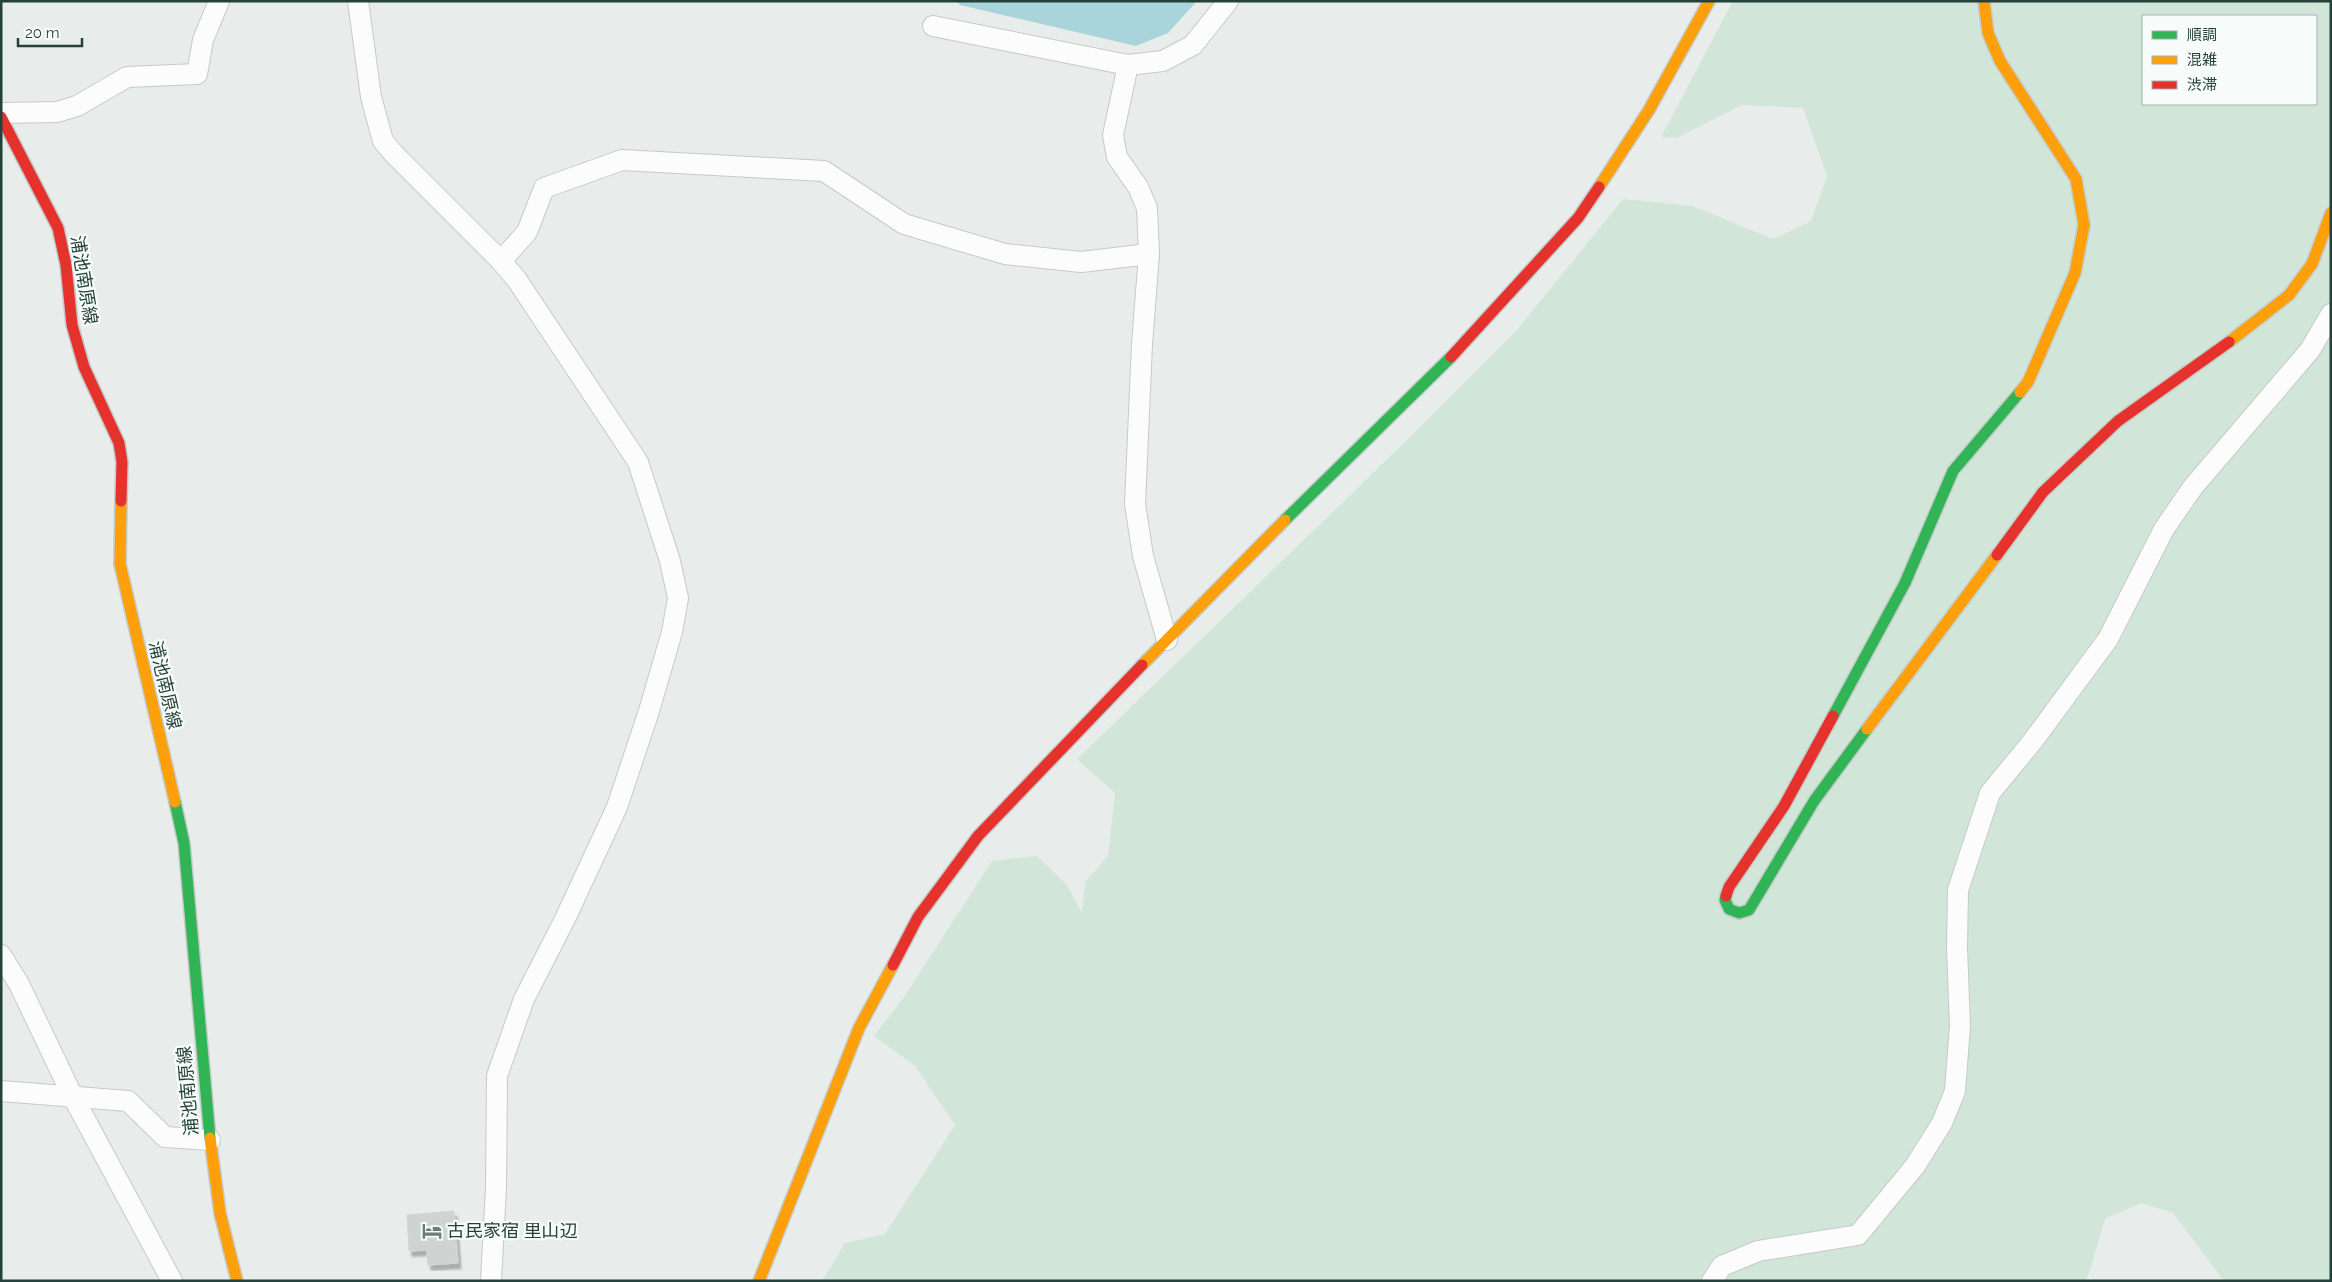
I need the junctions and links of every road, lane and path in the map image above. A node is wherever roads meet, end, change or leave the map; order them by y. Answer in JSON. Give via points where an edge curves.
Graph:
{"nodes":[{"id":1,"x":219,"y":1,"type":"edge"},
{"id":2,"x":358,"y":1,"type":"edge"},
{"id":3,"x":1228,"y":1,"type":"edge"},
{"id":4,"x":1709,"y":1,"type":"edge"},
{"id":5,"x":1984,"y":1,"type":"edge"},
{"id":6,"x":933,"y":26,"type":"dead end"},
{"id":7,"x":1128,"y":65,"type":"junction"},
{"id":8,"x":1,"y":113,"type":"edge"},
{"id":9,"x":1,"y":117,"type":"edge"},
{"id":10,"x":2331,"y":213,"type":"edge"},
{"id":11,"x":1149,"y":254,"type":"junction"},
{"id":12,"x":501,"y":261,"type":"junction"},
{"id":13,"x":2331,"y":314,"type":"edge"},
{"id":14,"x":1167,"y":640,"type":"junction"},
{"id":15,"x":1,"y":955,"type":"edge"},
{"id":16,"x":1,"y":1091,"type":"edge"},
{"id":17,"x":72,"y":1095,"type":"junction"},
{"id":18,"x":210,"y":1140,"type":"junction"},
{"id":19,"x":172,"y":1281,"type":"edge"},
{"id":20,"x":237,"y":1281,"type":"edge"},
{"id":21,"x":491,"y":1281,"type":"edge"},
{"id":22,"x":758,"y":1281,"type":"edge"},
{"id":23,"x":1712,"y":1281,"type":"edge"}],
"edges":[{"from":1,"to":8,"type":"street","via":[[203,40],[197,74],[127,76],[77,106],[57,112]]},
{"from":2,"to":12,"type":"street","via":[[372,97],[383,140]]},
{"from":3,"to":7,"type":"street","via":[[1193,45],[1163,61]]},
{"from":4,"to":14,"type":"street","via":[[1649,110],[1578,218],[1449,359]]},
{"from":5,"to":10,"type":"street","via":[[1988,33],[2000,61],[2076,179],[2084,225],[2075,272],[2028,382],[1953,471],[1905,583],[1784,806],[1729,887],[1725,900],[1728,909],[1739,913],[1749,910],[1814,802],[2043,492],[2118,421],[2254,324],[2289,295],[2312,264]]},
{"from":6,"to":7,"type":"street"},
{"from":7,"to":11,"type":"street","via":[[1113,135],[1117,157],[1148,208]]},
{"from":9,"to":18,"type":"street","name":"浦池南原線","via":[[58,228],[66,264],[72,325],[84,367],[119,443],[122,462],[120,564],[184,843]]},
{"from":11,"to":12,"type":"street","via":[[1081,262],[1005,254],[904,224],[824,172],[622,160],[544,188],[527,232]]},
{"from":11,"to":14,"type":"street","via":[[1135,504],[1143,556]]},
{"from":12,"to":21,"type":"street","via":[[517,280],[638,462],[670,561],[678,598],[650,711],[617,807],[524,999],[497,1076]]},
{"from":13,"to":23,"type":"street","via":[[2310,350],[2193,487],[2164,529],[2108,638],[2032,742],[1990,793],[1958,890],[1960,1026],[1955,1091],[1942,1123],[1915,1166],[1858,1235],[1758,1251],[1722,1266]]},
{"from":14,"to":22,"type":"street","via":[[978,836],[918,917],[859,1028]]},
{"from":15,"to":17,"type":"street","via":[[19,984]]},
{"from":16,"to":17,"type":"street"},
{"from":17,"to":18,"type":"street","via":[[128,1101],[165,1137]]},
{"from":17,"to":19,"type":"street"},
{"from":18,"to":20,"type":"street","name":"浦池南原線","via":[[220,1213]]}]}
